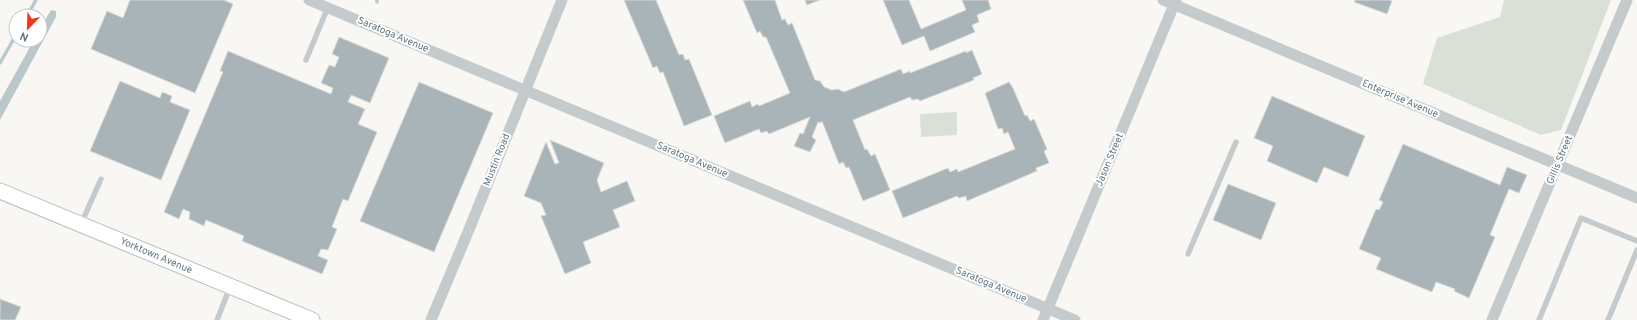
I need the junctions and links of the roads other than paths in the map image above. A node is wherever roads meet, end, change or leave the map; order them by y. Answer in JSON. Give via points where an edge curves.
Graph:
{"nodes":[{"id":1,"x":312,"y":0,"type":"edge"},
{"id":2,"x":562,"y":0,"type":"edge"},
{"id":3,"x":1163,"y":0,"type":"edge"},
{"id":4,"x":1627,"y":0,"type":"edge"},
{"id":5,"x":1175,"y":2,"type":"edge"},
{"id":6,"x":328,"y":8,"type":"junction"},
{"id":7,"x":306,"y":60,"type":"dead end"},
{"id":8,"x":525,"y":90,"type":"junction"},
{"id":9,"x":1236,"y":142,"type":"dead end"},
{"id":10,"x":1558,"y":165,"type":"junction"},
{"id":11,"x":101,"y":179,"type":"dead end"},
{"id":12,"x":0,"y":191,"type":"edge"},
{"id":13,"x":1637,"y":198,"type":"edge"},
{"id":14,"x":81,"y":224,"type":"junction"},
{"id":15,"x":1637,"y":241,"type":"edge"},
{"id":16,"x":1637,"y":250,"type":"edge"},
{"id":17,"x":1188,"y":254,"type":"dead end"},
{"id":18,"x":230,"y":287,"type":"junction"},
{"id":19,"x":1048,"y":309,"type":"junction"},
{"id":20,"x":1495,"y":319,"type":"edge"},
{"id":21,"x":217,"y":320,"type":"edge"},
{"id":22,"x":312,"y":320,"type":"edge"},
{"id":23,"x":431,"y":320,"type":"edge"},
{"id":24,"x":1043,"y":320,"type":"edge"},
{"id":25,"x":1075,"y":320,"type":"edge"},
{"id":26,"x":1539,"y":320,"type":"edge"},
{"id":27,"x":1608,"y":320,"type":"edge"}],
"edges":[{"from":1,"to":6,"type":"street","name":"Saratoga Avenue"},
{"from":2,"to":8,"type":"street","name":"Mustin Road"},
{"from":3,"to":5,"type":"street","name":"Enterprise Avenue"},
{"from":4,"to":10,"type":"street","name":"Gillis Street"},
{"from":5,"to":10,"type":"street","name":"Enterprise Avenue"},
{"from":5,"to":19,"type":"street","name":"Jason Street"},
{"from":6,"to":7,"type":"lane"},
{"from":6,"to":8,"type":"street","name":"Saratoga Avenue"},
{"from":8,"to":19,"type":"street","name":"Saratoga Avenue"},
{"from":8,"to":23,"type":"street","name":"Mustin Road"},
{"from":9,"to":17,"type":"lane"},
{"from":10,"to":13,"type":"street","name":"Enterprise Avenue"},
{"from":10,"to":20,"type":"street","name":"Gillis Street"},
{"from":11,"to":14,"type":"lane"},
{"from":12,"to":14,"type":"main road","name":"Yorktown Avenue"},
{"from":14,"to":18,"type":"main road","name":"Yorktown Avenue"},
{"from":15,"to":26,"type":"lane","via":[[1581,218]]},
{"from":16,"to":27,"type":"lane"},
{"from":18,"to":21,"type":"lane"},
{"from":18,"to":22,"type":"main road","name":"Yorktown Avenue"},
{"from":19,"to":24,"type":"street","name":"Jason Street"},
{"from":19,"to":25,"type":"street","name":"Saratoga Avenue"}]}
